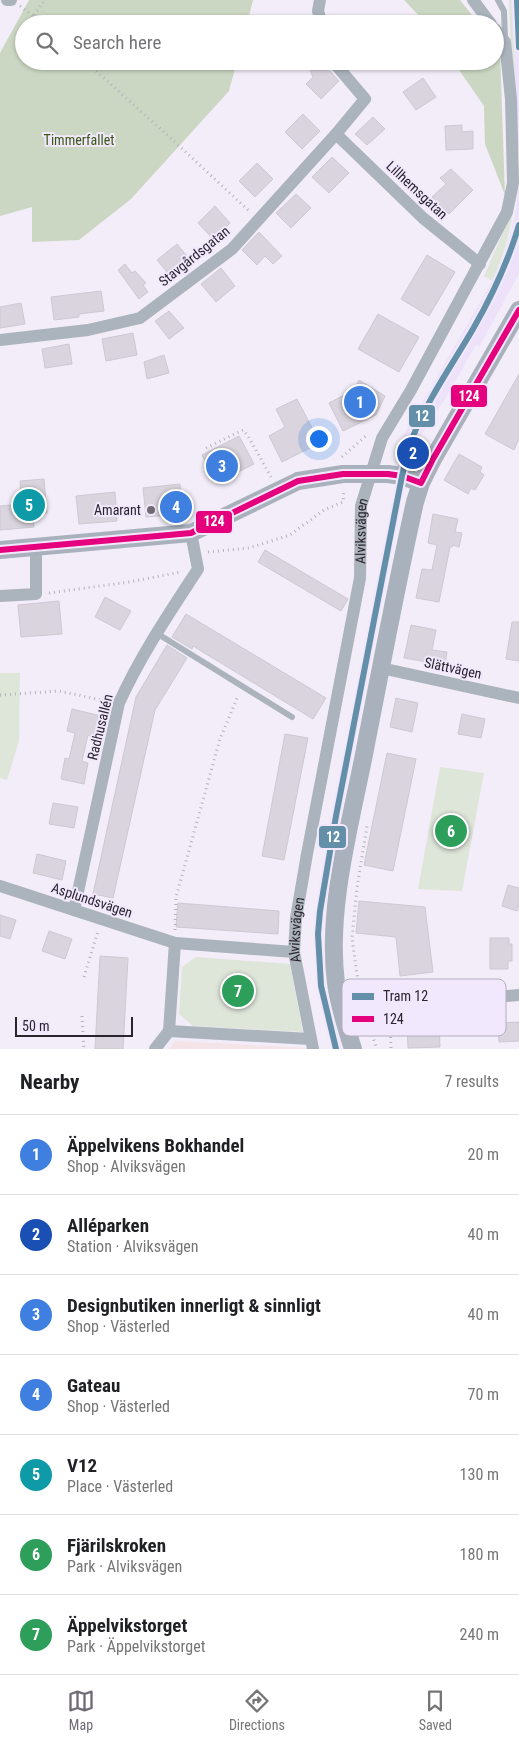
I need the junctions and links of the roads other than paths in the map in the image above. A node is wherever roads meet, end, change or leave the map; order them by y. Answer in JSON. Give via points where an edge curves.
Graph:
{"nodes":[{"id":1,"x":7,"y":0,"type":"edge"},
{"id":2,"x":12,"y":0,"type":"edge"},
{"id":3,"x":320,"y":0,"type":"edge"},
{"id":4,"x":473,"y":0,"type":"edge"},
{"id":5,"x":498,"y":0,"type":"edge"},
{"id":6,"x":319,"y":15,"type":"edge"},
{"id":7,"x":484,"y":15,"type":"edge"},
{"id":8,"x":505,"y":42,"type":"joint"},
{"id":9,"x":340,"y":70,"type":"edge"},
{"id":10,"x":336,"y":134,"type":"junction"},
{"id":11,"x":480,"y":264,"type":"junction"},
{"id":12,"x":519,"y":310,"type":"edge"},
{"id":13,"x":514,"y":332,"type":"edge"},
{"id":14,"x":0,"y":340,"type":"edge"},
{"id":15,"x":370,"y":474,"type":"junction"},
{"id":16,"x":421,"y":483,"type":"junction"},
{"id":17,"x":191,"y":533,"type":"junction"},
{"id":18,"x":36,"y":547,"type":"junction"},
{"id":19,"x":0,"y":550,"type":"edge"},
{"id":20,"x":0,"y":596,"type":"edge"},
{"id":21,"x":158,"y":634,"type":"junction"},
{"id":22,"x":381,"y":668,"type":"junction"},
{"id":23,"x":519,"y":698,"type":"edge"},
{"id":24,"x":292,"y":717,"type":"dead end"},
{"id":25,"x":0,"y":886,"type":"edge"},
{"id":26,"x":74,"y":910,"type":"junction"},
{"id":27,"x":175,"y":943,"type":"junction"},
{"id":28,"x":294,"y":952,"type":"junction"},
{"id":29,"x":519,"y":995,"type":"edge"},
{"id":30,"x":506,"y":996,"type":"edge"},
{"id":31,"x":340,"y":1010,"type":"joint"},
{"id":32,"x":342,"y":1016,"type":"edge"},
{"id":33,"x":169,"y":1031,"type":"junction"},
{"id":34,"x":349,"y":1036,"type":"edge"},
{"id":35,"x":311,"y":1044,"type":"edge"},
{"id":36,"x":155,"y":1049,"type":"edge"},
{"id":37,"x":353,"y":1049,"type":"edge"}],
"edges":[{"from":1,"to":2,"type":"street"},
{"from":3,"to":6,"type":"street"},
{"from":4,"to":7,"type":"street"},
{"from":5,"to":8,"type":"lane","via":[[504,11]]},
{"from":8,"to":11,"type":"street","name":"Alviksvägen","via":[[511,99],[512,183],[507,212]]},
{"from":9,"to":10,"type":"street","name":"Stavgårdsgatan","via":[[365,99]]},
{"from":10,"to":11,"type":"street","name":"Lillhemsgatan","via":[[423,218]]},
{"from":10,"to":14,"type":"street","name":"Stavgårdsgatan","via":[[232,249],[140,318],[88,330]]},
{"from":11,"to":15,"type":"street","name":"Alviksvägen","via":[[382,438]]},
{"from":12,"to":13,"type":"street"},
{"from":13,"to":16,"type":"street"},
{"from":15,"to":16,"type":"street","via":[[398,475]]},
{"from":15,"to":17,"type":"street","via":[[343,474],[298,481]]},
{"from":15,"to":28,"type":"street","name":"Alviksvägen","via":[[361,506],[360,578],[307,854]]},
{"from":16,"to":22,"type":"street","via":[[410,522]]},
{"from":17,"to":18,"type":"street"},
{"from":17,"to":21,"type":"street","name":"Radhusallén","via":[[198,569]]},
{"from":18,"to":19,"type":"street"},
{"from":18,"to":20,"type":"street","via":[[36,594]]},
{"from":21,"to":24,"type":"lane"},
{"from":21,"to":26,"type":"street","name":"Radhusallén","via":[[119,703]]},
{"from":22,"to":23,"type":"street","name":"Slättvägen"},
{"from":22,"to":31,"type":"street","via":[[336,907],[334,956]]},
{"from":25,"to":26,"type":"street","name":"Asplundsvägen"},
{"from":26,"to":27,"type":"street","name":"Asplundsvägen"},
{"from":27,"to":28,"type":"street","name":"Asplundsvägen"},
{"from":27,"to":33,"type":"street"},
{"from":28,"to":35,"type":"street","name":"Alviksvägen"},
{"from":29,"to":30,"type":"street"},
{"from":31,"to":32,"type":"street"},
{"from":33,"to":35,"type":"street"},
{"from":33,"to":36,"type":"street"},
{"from":34,"to":37,"type":"street"}]}
